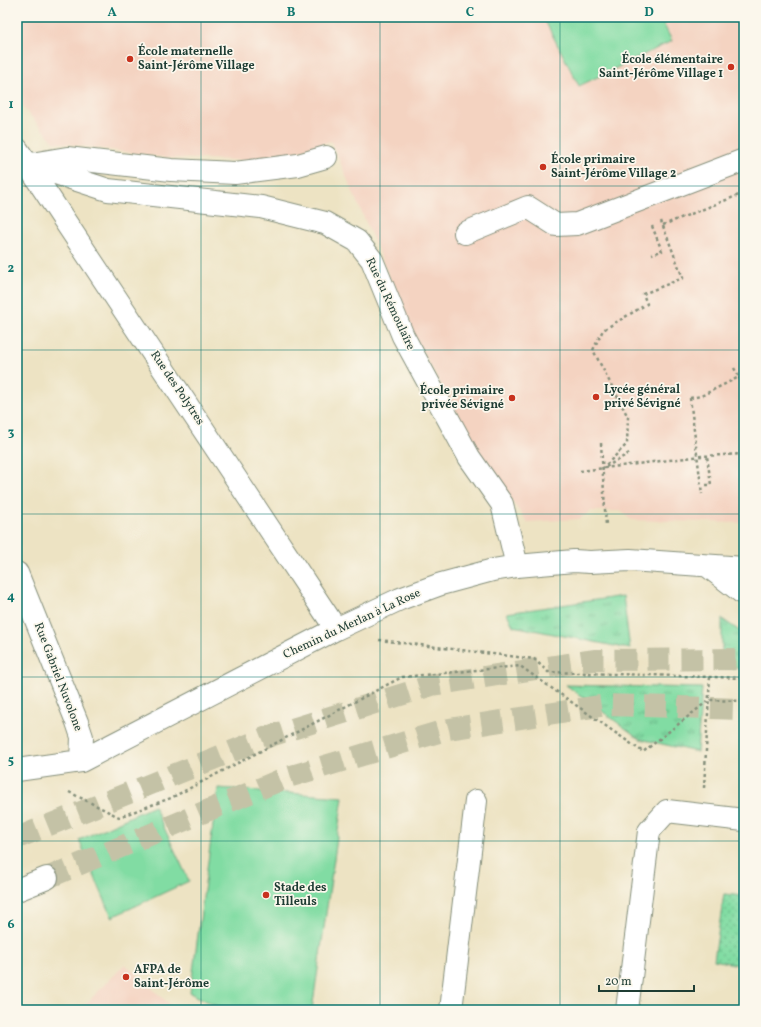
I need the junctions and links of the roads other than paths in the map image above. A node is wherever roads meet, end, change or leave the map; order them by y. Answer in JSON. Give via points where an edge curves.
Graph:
{"nodes":[{"id":1,"x":23,"y":156,"type":"edge"},
{"id":2,"x":326,"y":157,"type":"dead end"},
{"id":3,"x":744,"y":160,"type":"edge"},
{"id":4,"x":465,"y":233,"type":"dead end"},
{"id":5,"x":517,"y":566,"type":"junction"},
{"id":6,"x":709,"y":567,"type":"junction"},
{"id":7,"x":744,"y":568,"type":"edge"},
{"id":8,"x":17,"y":573,"type":"edge"},
{"id":9,"x":744,"y":580,"type":"edge"},
{"id":10,"x":744,"y":594,"type":"edge"},
{"id":11,"x":336,"y":629,"type":"junction"},
{"id":12,"x":81,"y":761,"type":"junction"},
{"id":13,"x":17,"y":770,"type":"edge"},
{"id":14,"x":476,"y":801,"type":"dead end"},
{"id":15,"x":744,"y":820,"type":"edge"},
{"id":16,"x":47,"y":878,"type":"tunnel mouth"},
{"id":17,"x":17,"y":890,"type":"edge"},
{"id":18,"x":450,"y":1010,"type":"edge"},
{"id":19,"x":627,"y":1010,"type":"edge"}],
"edges":[{"from":1,"to":2,"type":"main road","via":[[67,158],[171,170],[235,173],[298,166]]},
{"from":1,"to":5,"type":"main road","name":"Rue du Rémoulaïre","via":[[108,190],[261,207],[324,222],[357,241],[372,260],[403,336],[469,457],[502,504]]},
{"from":1,"to":11,"type":"main road","name":"Rue des Polytres"},
{"from":3,"to":4,"type":"main road","via":[[577,224],[556,225],[528,207]]},
{"from":5,"to":6,"type":"main road","name":"Chemin du Merlan à La Rose","via":[[630,560]]},
{"from":5,"to":11,"type":"main road","name":"Chemin du Merlan à La Rose","via":[[440,584],[400,599]]},
{"from":6,"to":7,"type":"main road","name":"Chemin du Merlan à La Rose"},
{"from":6,"to":9,"type":"main road"},
{"from":6,"to":10,"type":"main road"},
{"from":8,"to":12,"type":"main road","name":"Rue Gabriel Nuvolone","via":[[82,736]]},
{"from":11,"to":12,"type":"main road","name":"Chemin du Merlan à La Rose"},
{"from":12,"to":13,"type":"main road","name":"Chemin du Merlan à La Rose"},
{"from":14,"to":18,"type":"main road"},
{"from":15,"to":19,"type":"main road","via":[[667,810],[649,831]]},
{"from":16,"to":17,"type":"main road"}]}
